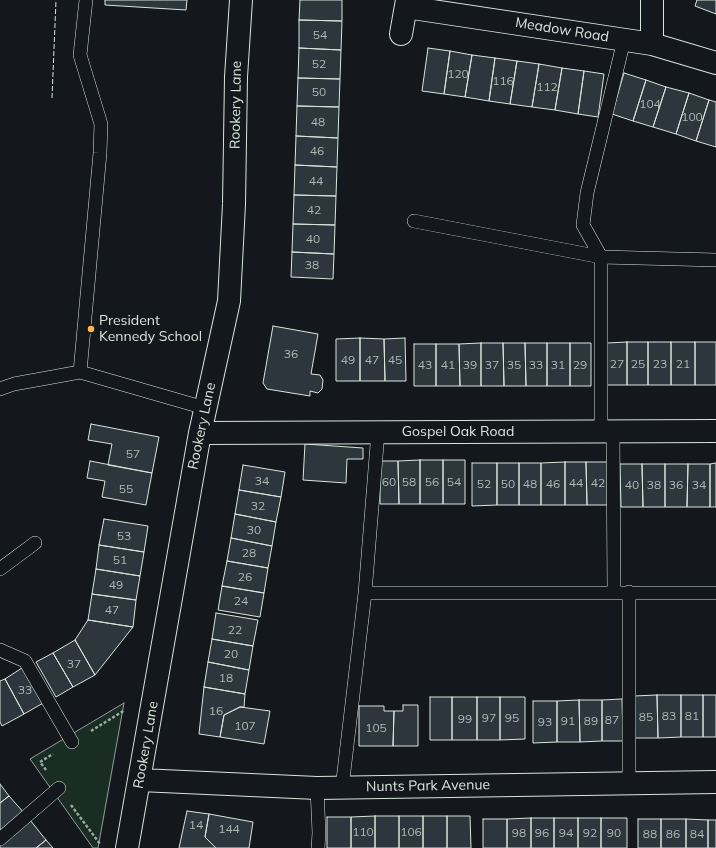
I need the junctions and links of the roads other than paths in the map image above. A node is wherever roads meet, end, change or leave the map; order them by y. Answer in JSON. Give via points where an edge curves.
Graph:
{"nodes":[{"id":1,"x":86,"y":0,"type":"edge"},
{"id":2,"x":241,"y":0,"type":"edge"},
{"id":3,"x":652,"y":0,"type":"edge"},
{"id":4,"x":406,"y":3,"type":"edge"},
{"id":5,"x":401,"y":34,"type":"dead end"},
{"id":6,"x":624,"y":40,"type":"junction"},
{"id":7,"x":652,"y":44,"type":"junction"},
{"id":8,"x":716,"y":63,"type":"edge"},
{"id":9,"x":414,"y":221,"type":"dead end"},
{"id":10,"x":601,"y":258,"type":"junction"},
{"id":11,"x":716,"y":260,"type":"edge"},
{"id":12,"x":80,"y":372,"type":"junction"},
{"id":13,"x":0,"y":389,"type":"edge"},
{"id":14,"x":205,"y":408,"type":"junction"},
{"id":15,"x":607,"y":431,"type":"junction"},
{"id":16,"x":716,"y":431,"type":"edge"},
{"id":17,"x":378,"y":432,"type":"junction"},
{"id":18,"x":200,"y":433,"type":"junction"},
{"id":19,"x":35,"y":543,"type":"dead end"},
{"id":20,"x":0,"y":569,"type":"edge"},
{"id":21,"x":614,"y":592,"type":"junction"},
{"id":22,"x":628,"y":592,"type":"junction"},
{"id":23,"x":365,"y":593,"type":"junction"},
{"id":24,"x":716,"y":593,"type":"edge"},
{"id":25,"x":0,"y":650,"type":"edge"},
{"id":26,"x":72,"y":742,"type":"road end"},
{"id":27,"x":140,"y":780,"type":"junction"},
{"id":28,"x":716,"y":782,"type":"edge"},
{"id":29,"x":629,"y":784,"type":"junction"},
{"id":30,"x":59,"y":788,"type":"road end"},
{"id":31,"x":317,"y":788,"type":"junction"},
{"id":32,"x":342,"y":788,"type":"junction"},
{"id":33,"x":0,"y":839,"type":"edge"},
{"id":34,"x":127,"y":848,"type":"edge"},
{"id":35,"x":318,"y":848,"type":"edge"}],
"edges":[{"from":1,"to":12,"type":"lane","via":[[80,55],[101,124]]},
{"from":2,"to":14,"type":"street","name":"Rookery Lane","via":[[229,301]]},
{"from":3,"to":7,"type":"street"},
{"from":4,"to":5,"type":"street","name":"Meadow Road"},
{"from":4,"to":6,"type":"street","name":"Meadow Road"},
{"from":6,"to":7,"type":"street","name":"Meadow Road"},
{"from":6,"to":10,"type":"lane","via":[[587,193],[583,225]]},
{"from":7,"to":8,"type":"street","name":"Meadow Road"},
{"from":9,"to":10,"type":"lane"},
{"from":10,"to":11,"type":"lane"},
{"from":10,"to":15,"type":"lane"},
{"from":12,"to":13,"type":"lane"},
{"from":12,"to":14,"type":"lane"},
{"from":14,"to":18,"type":"street","name":"Rookery Lane"},
{"from":15,"to":16,"type":"street","name":"Gospel Oak Road"},
{"from":15,"to":17,"type":"street","name":"Gospel Oak Road"},
{"from":15,"to":21,"type":"lane"},
{"from":17,"to":18,"type":"street","name":"Gospel Oak Road"},
{"from":17,"to":23,"type":"lane"},
{"from":18,"to":27,"type":"street","name":"Rookery Lane"},
{"from":19,"to":20,"type":"lane"},
{"from":21,"to":22,"type":"lane"},
{"from":21,"to":23,"type":"lane"},
{"from":22,"to":24,"type":"lane"},
{"from":22,"to":29,"type":"lane"},
{"from":23,"to":32,"type":"lane"},
{"from":25,"to":26,"type":"lane","via":[[25,662]]},
{"from":27,"to":31,"type":"street","name":"Nunts Park Avenue"},
{"from":27,"to":34,"type":"street","name":"Rookery Lane"},
{"from":28,"to":29,"type":"street","name":"Nunts Park Avenue"},
{"from":29,"to":32,"type":"street","name":"Nunts Park Avenue"},
{"from":30,"to":33,"type":"lane"},
{"from":31,"to":32,"type":"street","name":"Nunts Park Avenue"},
{"from":31,"to":35,"type":"lane"}]}
